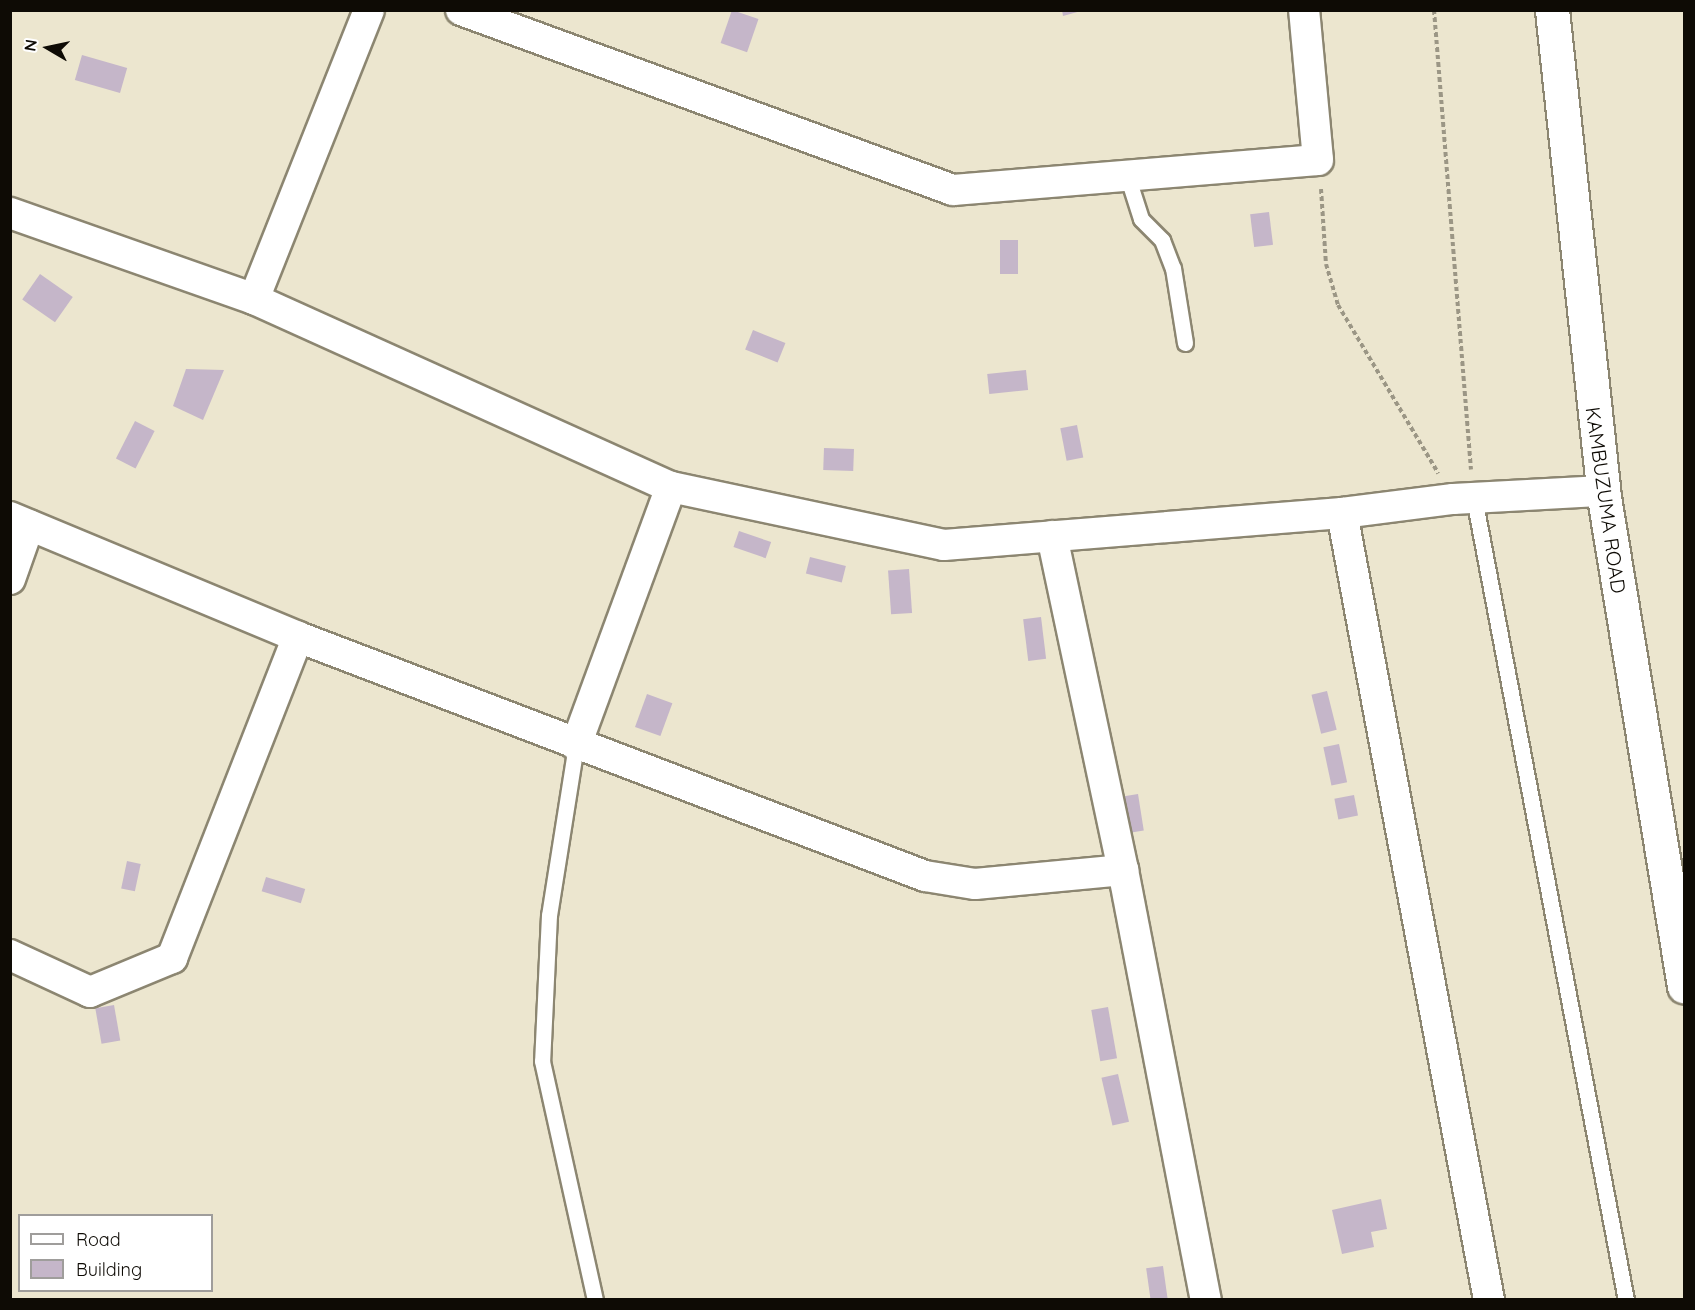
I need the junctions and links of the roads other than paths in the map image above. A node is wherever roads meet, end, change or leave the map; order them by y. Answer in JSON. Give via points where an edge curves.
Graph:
{"nodes":[{"id":1,"x":369,"y":10,"type":"edge"},
{"id":2,"x":461,"y":10,"type":"edge"},
{"id":3,"x":1304,"y":10,"type":"edge"},
{"id":4,"x":1552,"y":10,"type":"edge"},
{"id":5,"x":1127,"y":175,"type":"junction"},
{"id":6,"x":10,"y":213,"type":"edge"},
{"id":7,"x":254,"y":298,"type":"junction"},
{"id":8,"x":1185,"y":343,"type":"dead end"},
{"id":9,"x":671,"y":488,"type":"junction"},
{"id":10,"x":1603,"y":491,"type":"junction"},
{"id":11,"x":1463,"y":499,"type":"junction"},
{"id":12,"x":1342,"y":513,"type":"junction"},
{"id":13,"x":20,"y":521,"type":"edge"},
{"id":14,"x":1052,"y":536,"type":"junction"},
{"id":15,"x":10,"y":579,"type":"edge"},
{"id":16,"x":298,"y":637,"type":"junction"},
{"id":17,"x":576,"y":744,"type":"junction"},
{"id":18,"x":1123,"y":870,"type":"junction"},
{"id":19,"x":1679,"y":926,"type":"edge"},
{"id":20,"x":10,"y":955,"type":"edge"},
{"id":21,"x":1684,"y":986,"type":"edge"},
{"id":22,"x":595,"y":1299,"type":"edge"},
{"id":23,"x":1206,"y":1299,"type":"edge"},
{"id":24,"x":1489,"y":1299,"type":"edge"},
{"id":25,"x":1626,"y":1299,"type":"edge"}],
"edges":[{"from":1,"to":7,"type":"street"},
{"from":2,"to":5,"type":"street","via":[[953,190]]},
{"from":3,"to":5,"type":"street","via":[[1318,160]]},
{"from":4,"to":10,"type":"main road","name":"KAMBUZUMA ROAD"},
{"from":5,"to":8,"type":"lane","via":[[1141,219],[1162,240],[1173,268]]},
{"from":6,"to":7,"type":"street"},
{"from":7,"to":9,"type":"street"},
{"from":9,"to":14,"type":"street","via":[[944,545]]},
{"from":9,"to":17,"type":"street"},
{"from":10,"to":11,"type":"street"},
{"from":10,"to":19,"type":"main road","name":"KAMBUZUMA ROAD"},
{"from":11,"to":12,"type":"street"},
{"from":11,"to":25,"type":"lane"},
{"from":12,"to":14,"type":"street"},
{"from":12,"to":24,"type":"street"},
{"from":13,"to":15,"type":"street"},
{"from":13,"to":16,"type":"street"},
{"from":14,"to":18,"type":"street"},
{"from":16,"to":17,"type":"street"},
{"from":16,"to":20,"type":"street","via":[[172,958],[90,992]]},
{"from":17,"to":18,"type":"street","via":[[945,881],[975,884]]},
{"from":17,"to":22,"type":"lane","via":[[549,915],[542,1061]]},
{"from":18,"to":23,"type":"street"},
{"from":19,"to":21,"type":"main road","name":"KAMBUZUMA ROAD"}]}
